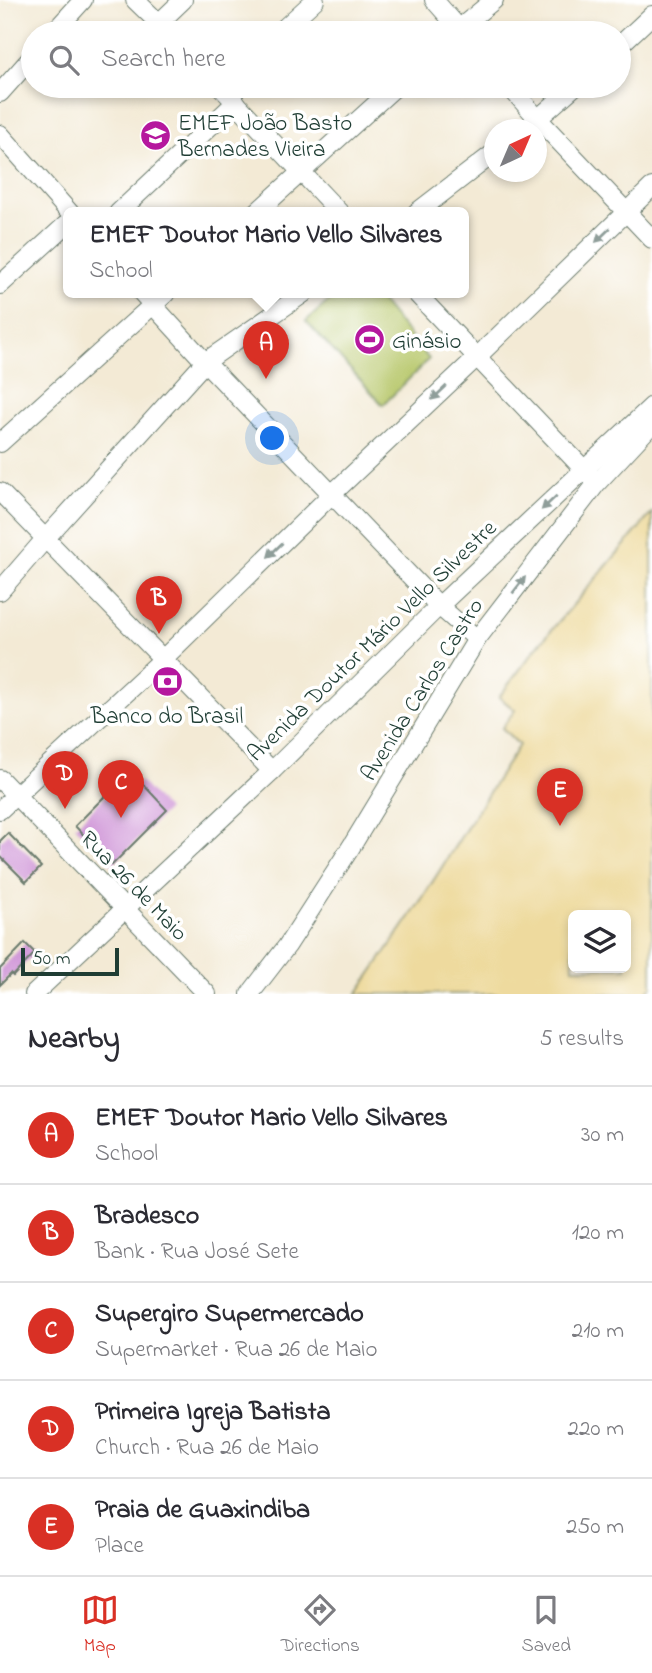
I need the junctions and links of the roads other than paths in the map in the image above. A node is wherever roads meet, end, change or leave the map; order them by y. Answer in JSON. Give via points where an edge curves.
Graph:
{"nodes":[{"id":1,"x":83,"y":0,"type":"edge"},
{"id":2,"x":135,"y":0,"type":"edge"},
{"id":3,"x":183,"y":0,"type":"edge"},
{"id":4,"x":315,"y":0,"type":"edge"},
{"id":5,"x":434,"y":0,"type":"edge"},
{"id":6,"x":494,"y":0,"type":"edge"},
{"id":7,"x":652,"y":15,"type":"edge"},
{"id":8,"x":64,"y":21,"type":"edge"},
{"id":9,"x":157,"y":21,"type":"edge"},
{"id":10,"x":169,"y":21,"type":"edge"},
{"id":11,"x":292,"y":21,"type":"edge"},
{"id":12,"x":450,"y":21,"type":"edge"},
{"id":13,"x":471,"y":21,"type":"edge"},
{"id":14,"x":631,"y":35,"type":"edge"},
{"id":15,"x":21,"y":69,"type":"edge"},
{"id":16,"x":0,"y":93,"type":"edge"},
{"id":17,"x":232,"y":98,"type":"edge"},
{"id":18,"x":383,"y":98,"type":"edge"},
{"id":19,"x":516,"y":98,"type":"edge"},
{"id":20,"x":561,"y":98,"type":"edge"},
{"id":21,"x":236,"y":102,"type":"junction"},
{"id":22,"x":529,"y":119,"type":"edge"},
{"id":23,"x":538,"y":119,"type":"edge"},
{"id":24,"x":0,"y":134,"type":"edge"},
{"id":25,"x":547,"y":138,"type":"edge"},
{"id":26,"x":484,"y":161,"type":"edge"},
{"id":27,"x":302,"y":172,"type":"junction"},
{"id":28,"x":652,"y":187,"type":"edge"},
{"id":29,"x":65,"y":207,"type":"edge"},
{"id":30,"x":124,"y":207,"type":"edge"},
{"id":31,"x":263,"y":207,"type":"edge"},
{"id":32,"x":334,"y":207,"type":"edge"},
{"id":33,"x":424,"y":207,"type":"edge"},
{"id":34,"x":626,"y":212,"type":"junction"},
{"id":35,"x":63,"y":228,"type":"edge"},
{"id":36,"x":652,"y":239,"type":"edge"},
{"id":37,"x":0,"y":285,"type":"edge"},
{"id":38,"x":153,"y":298,"type":"edge"},
{"id":39,"x":155,"y":298,"type":"edge"},
{"id":40,"x":297,"y":298,"type":"edge"},
{"id":41,"x":421,"y":298,"type":"edge"},
{"id":42,"x":477,"y":357,"type":"junction"},
{"id":43,"x":205,"y":362,"type":"junction"},
{"id":44,"x":652,"y":406,"type":"edge"},
{"id":45,"x":652,"y":424,"type":"edge"},
{"id":46,"x":0,"y":443,"type":"edge"},
{"id":47,"x":590,"y":477,"type":"junction"},
{"id":48,"x":0,"y":492,"type":"edge"},
{"id":49,"x":332,"y":494,"type":"junction"},
{"id":50,"x":45,"y":539,"type":"junction"},
{"id":51,"x":0,"y":591,"type":"edge"},
{"id":52,"x":439,"y":606,"type":"junction"},
{"id":53,"x":477,"y":639,"type":"junction"},
{"id":54,"x":163,"y":659,"type":"junction"},
{"id":55,"x":272,"y":771,"type":"junction"},
{"id":56,"x":0,"y":779,"type":"edge"},
{"id":57,"x":16,"y":795,"type":"junction"},
{"id":58,"x":0,"y":810,"type":"edge"},
{"id":59,"x":125,"y":908,"type":"junction"},
{"id":60,"x":34,"y":994,"type":"edge"},
{"id":61,"x":207,"y":994,"type":"edge"},
{"id":62,"x":250,"y":994,"type":"edge"}],
"edges":[{"from":1,"to":8,"type":"street"},
{"from":2,"to":9,"type":"street"},
{"from":3,"to":10,"type":"street"},
{"from":4,"to":11,"type":"street"},
{"from":5,"to":12,"type":"street"},
{"from":6,"to":13,"type":"street"},
{"from":7,"to":14,"type":"street"},
{"from":15,"to":16,"type":"street"},
{"from":17,"to":21,"type":"street"},
{"from":18,"to":27,"type":"street"},
{"from":19,"to":22,"type":"street"},
{"from":20,"to":23,"type":"street"},
{"from":21,"to":27,"type":"street"},
{"from":21,"to":30,"type":"street"},
{"from":24,"to":29,"type":"street"},
{"from":25,"to":34,"type":"street"},
{"from":26,"to":33,"type":"street"},
{"from":27,"to":31,"type":"street"},
{"from":27,"to":32,"type":"street"},
{"from":28,"to":34,"type":"street"},
{"from":34,"to":36,"type":"street"},
{"from":34,"to":42,"type":"street","one_way":true},
{"from":35,"to":37,"type":"street"},
{"from":38,"to":46,"type":"street"},
{"from":39,"to":43,"type":"street"},
{"from":40,"to":43,"type":"street"},
{"from":41,"to":42,"type":"street"},
{"from":42,"to":47,"type":"street"},
{"from":42,"to":49,"type":"street","one_way":true},
{"from":43,"to":49,"type":"street"},
{"from":43,"to":50,"type":"street"},
{"from":44,"to":47,"type":"street","name":"Avenida Doutor Mário Vello Silvestre"},
{"from":45,"to":47,"type":"street","name":"Avenida Carlos Castro"},
{"from":47,"to":52,"type":"street","name":"Avenida Doutor Mário Vello Silvestre","one_way":true},
{"from":53,"to":47,"type":"street","name":"Avenida Carlos Castro","one_way":true},
{"from":48,"to":50,"type":"street"},
{"from":49,"to":52,"type":"street"},
{"from":49,"to":54,"type":"street","one_way":true},
{"from":50,"to":51,"type":"street"},
{"from":50,"to":54,"type":"street"},
{"from":52,"to":53,"type":"street"},
{"from":52,"to":55,"type":"street","name":"Avenida Doutor Mário Vello Silvestre"},
{"from":53,"to":62,"type":"street","name":"Avenida Carlos Castro","via":[[323,891]]},
{"from":54,"to":55,"type":"street"},
{"from":54,"to":57,"type":"street"},
{"from":55,"to":59,"type":"street","name":"Avenida Doutor Mário Vello Silvestre"},
{"from":56,"to":57,"type":"street","name":"Rua 26 de Maio"},
{"from":57,"to":58,"type":"street"},
{"from":57,"to":59,"type":"street","name":"Rua 26 de Maio"},
{"from":59,"to":60,"type":"street","name":"Avenida Doutor Mário Vello Silvestre"},
{"from":59,"to":61,"type":"street","name":"Rua 26 de Maio"}]}
